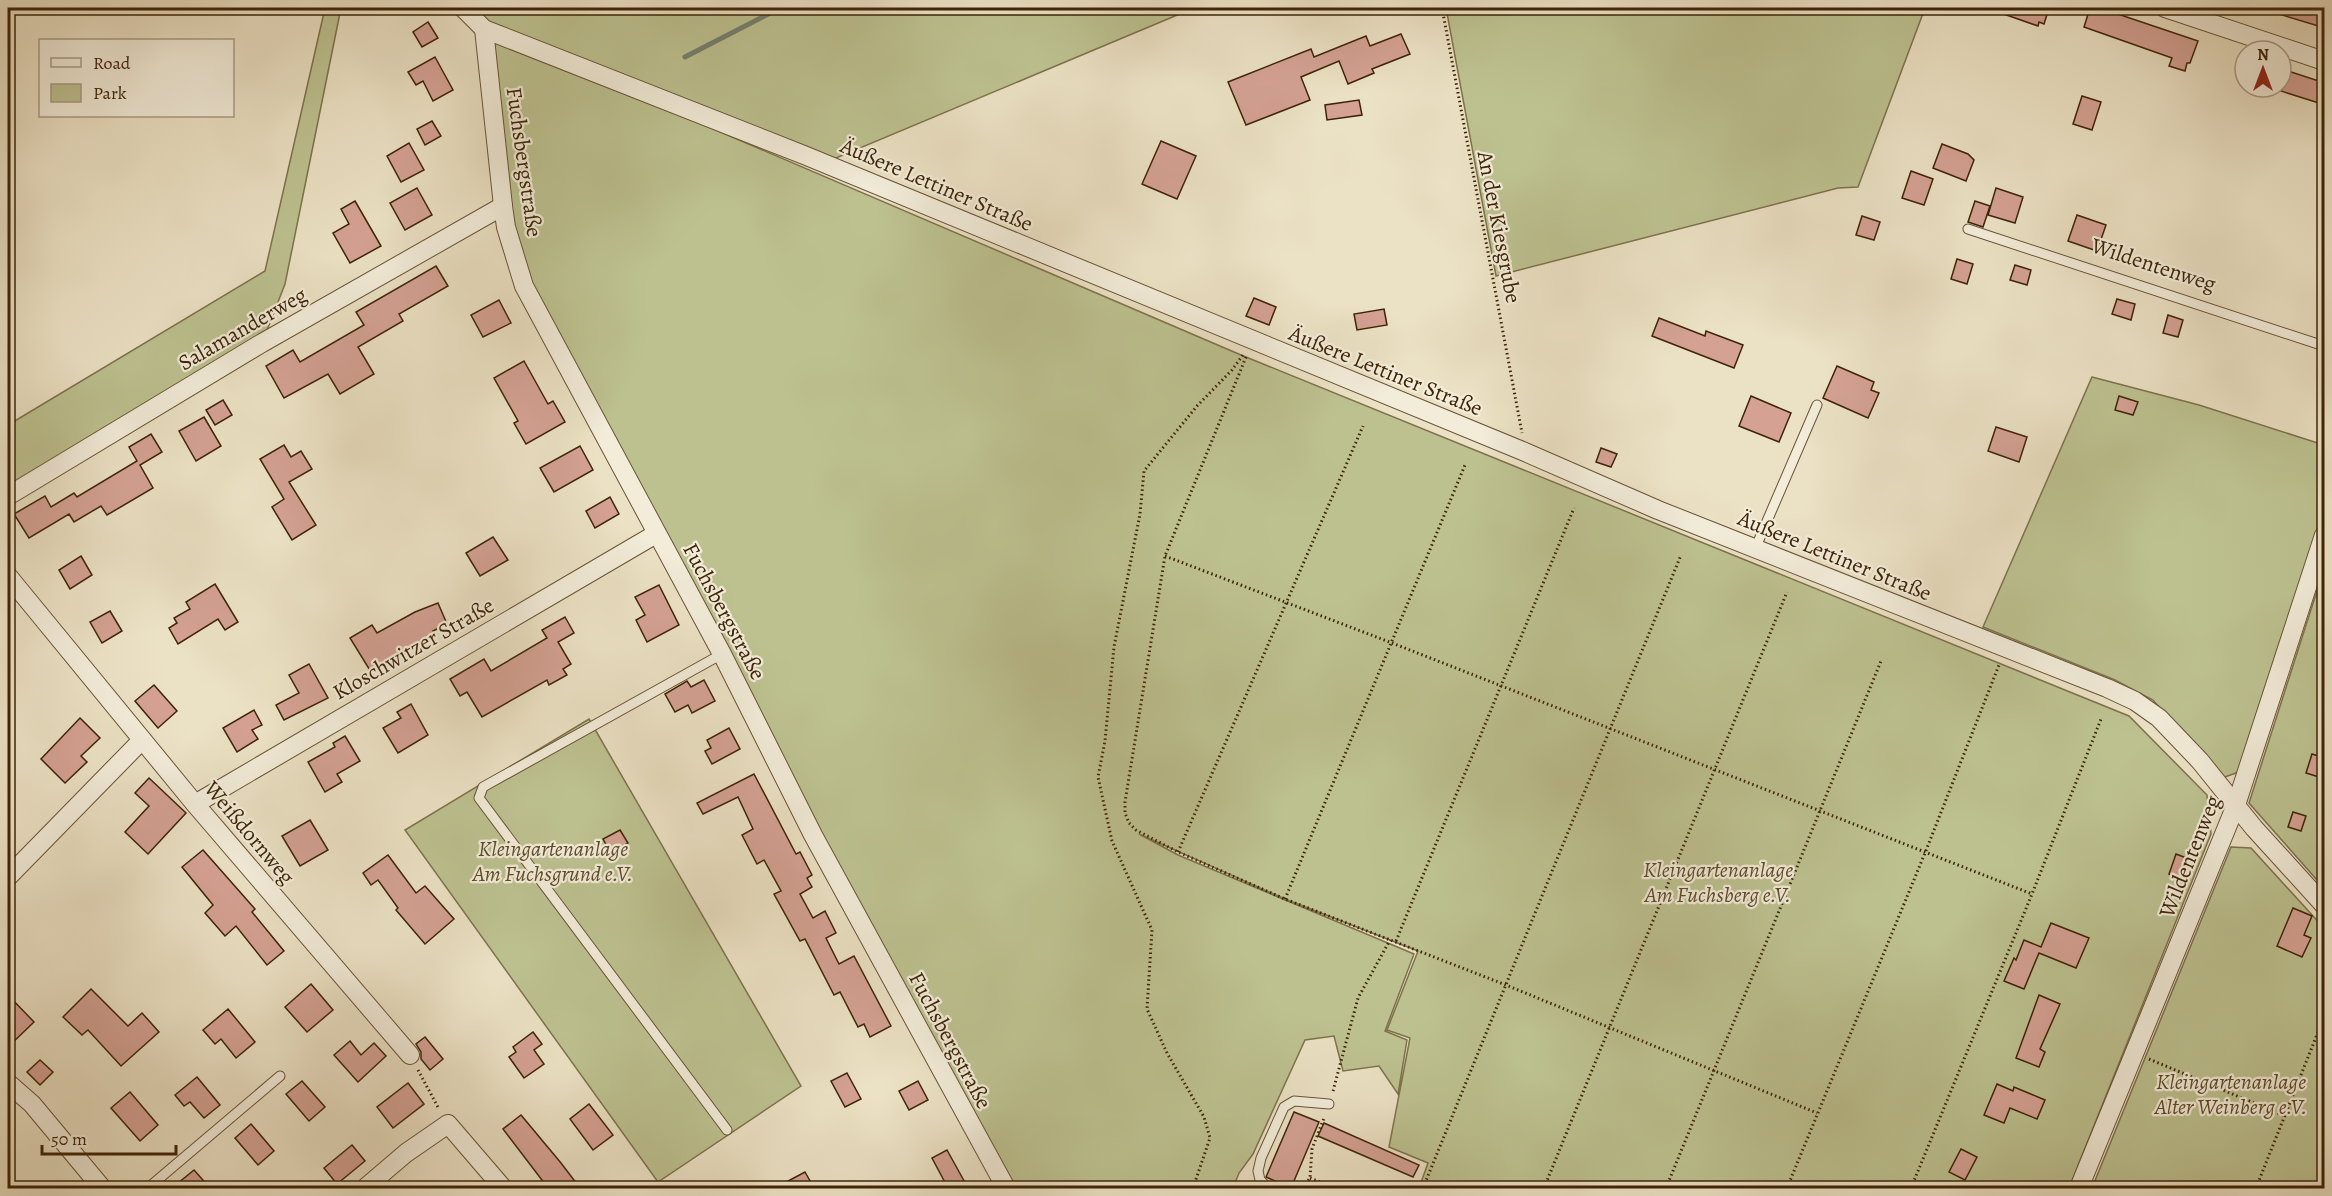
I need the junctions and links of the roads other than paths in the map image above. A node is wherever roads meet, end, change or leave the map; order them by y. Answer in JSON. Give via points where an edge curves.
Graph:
{"nodes":[{"id":1,"x":463,"y":8,"type":"edge"},
{"id":2,"x":2165,"y":8,"type":"edge"},
{"id":3,"x":484,"y":29,"type":"junction"},
{"id":4,"x":2325,"y":61,"type":"edge"},
{"id":5,"x":503,"y":206,"type":"junction"},
{"id":6,"x":1968,"y":229,"type":"dead end"},
{"id":7,"x":2325,"y":346,"type":"edge"},
{"id":8,"x":1818,"y":405,"type":"dead end"},
{"id":9,"x":8,"y":496,"type":"edge"},
{"id":10,"x":656,"y":534,"type":"junction"},
{"id":11,"x":2325,"y":536,"type":"edge"},
{"id":12,"x":1755,"y":549,"type":"junction"},
{"id":13,"x":8,"y":576,"type":"edge"},
{"id":14,"x":722,"y":654,"type":"junction"},
{"id":15,"x":142,"y":740,"type":"junction"},
{"id":16,"x":195,"y":804,"type":"junction"},
{"id":17,"x":2236,"y":806,"type":"junction"},
{"id":18,"x":9,"y":872,"type":"edge"},
{"id":19,"x":2325,"y":905,"type":"edge"},
{"id":20,"x":410,"y":1055,"type":"road end"},
{"id":21,"x":280,"y":1076,"type":"dead end"},
{"id":22,"x":8,"y":1083,"type":"edge"},
{"id":23,"x":1329,"y":1104,"type":"dead end"},
{"id":24,"x":727,"y":1130,"type":"dead end"},
{"id":25,"x":102,"y":1188,"type":"edge"},
{"id":26,"x":148,"y":1188,"type":"edge"},
{"id":27,"x":365,"y":1188,"type":"edge"},
{"id":28,"x":503,"y":1188,"type":"edge"},
{"id":29,"x":1006,"y":1188,"type":"edge"},
{"id":30,"x":1268,"y":1188,"type":"edge"},
{"id":31,"x":2079,"y":1188,"type":"edge"}],
"edges":[{"from":1,"to":3,"type":"street","name":"Äußere Lettiner Straße"},
{"from":2,"to":4,"type":"street"},
{"from":3,"to":5,"type":"street","name":"Fuchsbergstraße"},
{"from":3,"to":12,"type":"street","name":"Äußere Lettiner Straße","via":[[804,155]]},
{"from":5,"to":9,"type":"street","name":"Salamanderweg","via":[[262,342]]},
{"from":5,"to":10,"type":"street","name":"Fuchsbergstraße","via":[[524,286]]},
{"from":6,"to":7,"type":"lane","name":"Wildentenweg"},
{"from":8,"to":12,"type":"lane"},
{"from":10,"to":14,"type":"street","name":"Fuchsbergstraße"},
{"from":10,"to":16,"type":"street","name":"Kloschwitzer Straße"},
{"from":11,"to":17,"type":"street","name":"Wildentenweg"},
{"from":12,"to":17,"type":"street","name":"Äußere Lettiner Straße","via":[[2134,701],[2159,718]]},
{"from":13,"to":15,"type":"street","name":"Weißdornweg"},
{"from":14,"to":24,"type":"lane","via":[[483,787],[479,798]]},
{"from":14,"to":29,"type":"street","name":"Fuchsbergstraße","via":[[813,835]]},
{"from":15,"to":16,"type":"street","name":"Weißdornweg"},
{"from":15,"to":18,"type":"street"},
{"from":16,"to":20,"type":"street","name":"Weißdornweg"},
{"from":17,"to":19,"type":"street","name":"Äußere Lettiner Straße"},
{"from":17,"to":31,"type":"street","name":"Wildentenweg"},
{"from":21,"to":26,"type":"lane"},
{"from":22,"to":25,"type":"street","via":[[32,1104]]},
{"from":23,"to":30,"type":"lane","via":[[1294,1101],[1284,1107],[1258,1171]]},
{"from":27,"to":28,"type":"street","via":[[448,1124]]}]}
